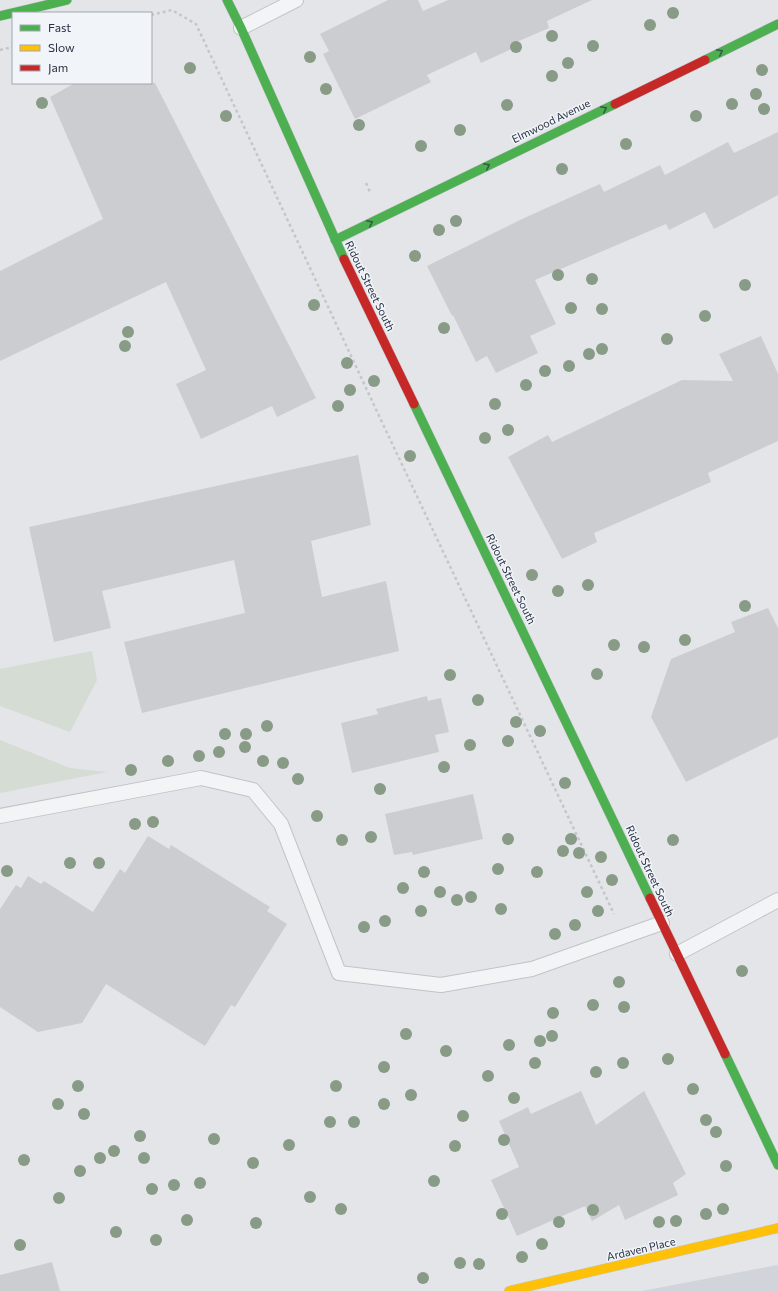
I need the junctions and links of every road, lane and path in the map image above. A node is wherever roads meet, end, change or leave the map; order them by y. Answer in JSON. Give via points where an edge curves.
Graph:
{"nodes":[{"id":1,"x":67,"y":0,"type":"edge"},
{"id":2,"x":227,"y":0,"type":"edge"},
{"id":3,"x":296,"y":0,"type":"edge"},
{"id":4,"x":17,"y":12,"type":"edge"},
{"id":5,"x":12,"y":13,"type":"edge"},
{"id":6,"x":152,"y":15,"type":"edge"},
{"id":7,"x":0,"y":16,"type":"edge"},
{"id":8,"x":778,"y":24,"type":"edge"},
{"id":9,"x":241,"y":28,"type":"junction"},
{"id":10,"x":12,"y":47,"type":"edge"},
{"id":11,"x":0,"y":50,"type":"edge"},
{"id":12,"x":335,"y":240,"type":"junction"},
{"id":13,"x":0,"y":816,"type":"edge"},
{"id":14,"x":778,"y":900,"type":"edge"},
{"id":15,"x":662,"y":923,"type":"junction"},
{"id":16,"x":625,"y":936,"type":"junction"},
{"id":17,"x":677,"y":954,"type":"junction"},
{"id":18,"x":776,"y":1155,"type":"edge"},
{"id":19,"x":778,"y":1165,"type":"edge"},
{"id":20,"x":778,"y":1228,"type":"edge"},
{"id":21,"x":509,"y":1291,"type":"edge"}],
"edges":[{"from":1,"to":4,"type":"street"},
{"from":2,"to":9,"type":"street","name":"Ridout Street South"},
{"from":3,"to":9,"type":"lane"},
{"from":5,"to":7,"type":"street"},
{"from":6,"to":16,"type":"path","via":[[172,10],[196,24]]},
{"from":12,"to":8,"type":"street","name":"Elmwood Avenue","one_way":true},
{"from":9,"to":12,"type":"street","name":"Ridout Street South"},
{"from":10,"to":11,"type":"path"},
{"from":12,"to":15,"type":"street","name":"Ridout Street South"},
{"from":13,"to":16,"type":"lane","via":[[201,778],[253,790],[281,824],[339,973],[441,985],[532,969]]},
{"from":14,"to":17,"type":"lane"},
{"from":15,"to":16,"type":"lane"},
{"from":15,"to":17,"type":"street","name":"Ridout Street South"},
{"from":17,"to":18,"type":"street","name":"Ridout Street South"},
{"from":18,"to":19,"type":"street","name":"Ridout Street South"},
{"from":20,"to":21,"type":"street","name":"Ardaven Place"}]}
